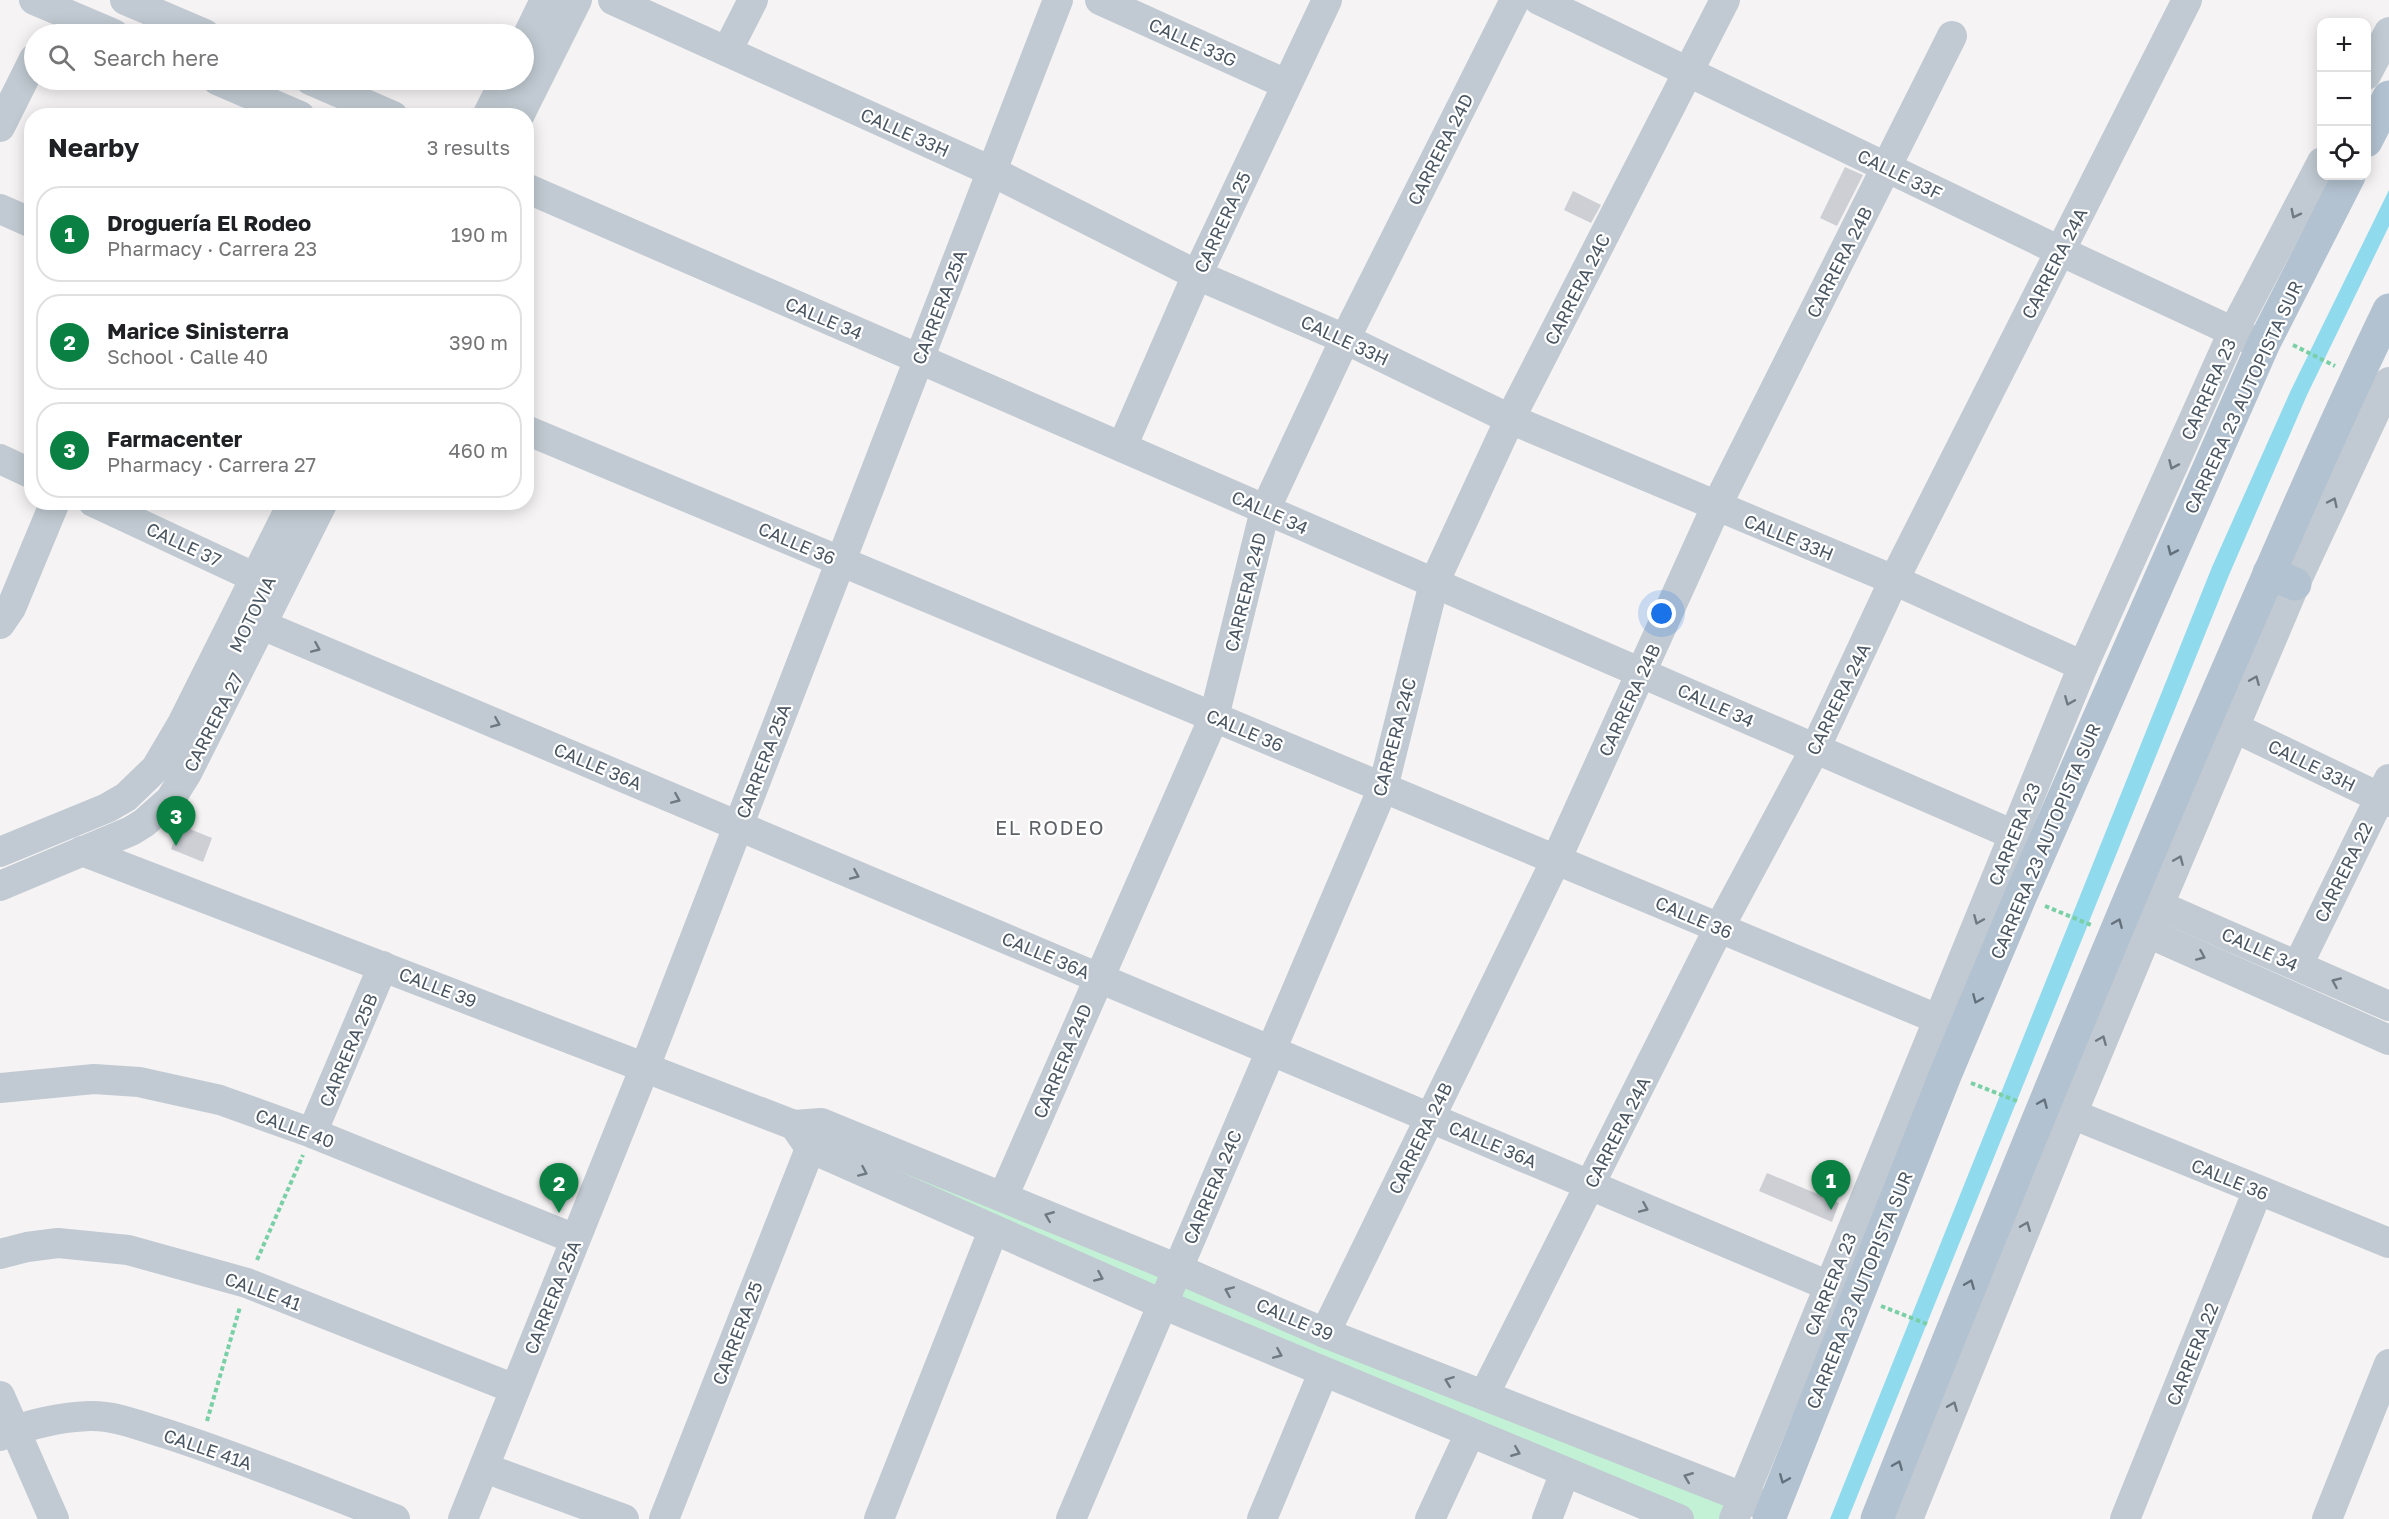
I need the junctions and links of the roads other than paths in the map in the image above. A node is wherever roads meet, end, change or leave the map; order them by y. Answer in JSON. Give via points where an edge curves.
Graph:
{"nodes":[{"id":1,"x":125,"y":0,"type":"edge"},
{"id":2,"x":526,"y":0,"type":"edge"},
{"id":3,"x":545,"y":0,"type":"edge"},
{"id":4,"x":558,"y":0,"type":"edge"},
{"id":5,"x":577,"y":0,"type":"edge"},
{"id":6,"x":613,"y":0,"type":"edge"},
{"id":7,"x":753,"y":0,"type":"edge"},
{"id":8,"x":1058,"y":0,"type":"edge"},
{"id":9,"x":1100,"y":0,"type":"edge"},
{"id":10,"x":1327,"y":0,"type":"edge"},
{"id":11,"x":1515,"y":0,"type":"edge"},
{"id":12,"x":1539,"y":0,"type":"edge"},
{"id":13,"x":1725,"y":0,"type":"edge"},
{"id":14,"x":2187,"y":0,"type":"edge"},
{"id":15,"x":47,"y":15,"type":"edge"},
{"id":16,"x":79,"y":24,"type":"edge"},
{"id":17,"x":181,"y":24,"type":"edge"},
{"id":18,"x":513,"y":24,"type":"edge"},
{"id":19,"x":533,"y":24,"type":"edge"},
{"id":20,"x":2389,"y":32,"type":"edge"},
{"id":21,"x":1952,"y":36,"type":"dead end"},
{"id":22,"x":534,"y":48,"type":"edge"},
{"id":23,"x":727,"y":51,"type":"junction"},
{"id":24,"x":1688,"y":72,"type":"junction"},
{"id":25,"x":2369,"y":72,"type":"edge"},
{"id":26,"x":24,"y":79,"type":"edge"},
{"id":27,"x":1286,"y":84,"type":"junction"},
{"id":28,"x":534,"y":86,"type":"edge"},
{"id":29,"x":240,"y":90,"type":"edge"},
{"id":30,"x":333,"y":90,"type":"edge"},
{"id":31,"x":481,"y":90,"type":"edge"},
{"id":32,"x":500,"y":90,"type":"edge"},
{"id":33,"x":513,"y":90,"type":"edge"},
{"id":34,"x":532,"y":90,"type":"edge"},
{"id":35,"x":2389,"y":97,"type":"edge"},
{"id":36,"x":282,"y":108,"type":"edge"},
{"id":37,"x":375,"y":108,"type":"edge"},
{"id":38,"x":472,"y":108,"type":"edge"},
{"id":39,"x":491,"y":108,"type":"edge"},
{"id":40,"x":504,"y":108,"type":"edge"},
{"id":41,"x":523,"y":108,"type":"edge"},
{"id":42,"x":0,"y":128,"type":"edge"},
{"id":43,"x":2371,"y":133,"type":"edge"},
{"id":44,"x":1886,"y":167,"type":"junction"},
{"id":45,"x":991,"y":171,"type":"junction"},
{"id":46,"x":2317,"y":172,"type":"edge"},
{"id":47,"x":2347,"y":180,"type":"edge"},
{"id":48,"x":534,"y":191,"type":"edge"},
{"id":49,"x":0,"y":209,"type":"edge"},
{"id":50,"x":24,"y":220,"type":"edge"},
{"id":51,"x":2060,"y":251,"type":"junction"},
{"id":52,"x":1197,"y":274,"type":"junction"},
{"id":53,"x":2389,"y":310,"type":"edge"},
{"id":54,"x":2233,"y":332,"type":"junction"},
{"id":55,"x":1345,"y":339,"type":"junction"},
{"id":56,"x":2275,"y":344,"type":"junction"},
{"id":57,"x":919,"y":358,"type":"junction"},
{"id":58,"x":2369,"y":392,"type":"edge"},
{"id":59,"x":1510,"y":419,"type":"junction"},
{"id":60,"x":534,"y":433,"type":"edge"},
{"id":61,"x":1122,"y":447,"type":"junction"},
{"id":62,"x":0,"y":459,"type":"edge"},
{"id":63,"x":24,"y":470,"type":"edge"},
{"id":64,"x":1716,"y":507,"type":"junction"},
{"id":65,"x":52,"y":510,"type":"edge"},
{"id":66,"x":110,"y":510,"type":"edge"},
{"id":67,"x":271,"y":510,"type":"edge"},
{"id":68,"x":289,"y":510,"type":"edge"},
{"id":69,"x":303,"y":510,"type":"edge"},
{"id":70,"x":320,"y":510,"type":"edge"},
{"id":71,"x":1265,"y":510,"type":"junction"},
{"id":72,"x":840,"y":561,"type":"junction"},
{"id":73,"x":241,"y":571,"type":"junction"},
{"id":74,"x":2282,"y":578,"type":"junction"},
{"id":75,"x":1894,"y":580,"type":"junction"},
{"id":76,"x":1434,"y":583,"type":"junction"},
{"id":77,"x":0,"y":624,"type":"edge"},
{"id":78,"x":262,"y":625,"type":"junction"},
{"id":79,"x":2083,"y":666,"type":"junction"},
{"id":80,"x":1642,"y":673,"type":"junction"},
{"id":81,"x":1214,"y":717,"type":"junction"},
{"id":82,"x":2235,"y":728,"type":"junction"},
{"id":83,"x":1815,"y":749,"type":"junction"},
{"id":84,"x":1383,"y":788,"type":"junction"},
{"id":85,"x":2386,"y":793,"type":"edge"},
{"id":86,"x":738,"y":825,"type":"junction"},
{"id":87,"x":0,"y":834,"type":"edge"},
{"id":88,"x":2014,"y":835,"type":"junction"},
{"id":89,"x":82,"y":851,"type":"junction"},
{"id":90,"x":0,"y":852,"type":"edge"},
{"id":91,"x":1556,"y":860,"type":"junction"},
{"id":92,"x":0,"y":867,"type":"edge"},
{"id":93,"x":0,"y":886,"type":"edge"},
{"id":94,"x":2145,"y":899,"type":"junction"},
{"id":95,"x":1719,"y":928,"type":"junction"},
{"id":96,"x":2148,"y":933,"type":"junction"},
{"id":97,"x":2298,"y":965,"type":"junction"},
{"id":98,"x":383,"y":966,"type":"junction"},
{"id":99,"x":1098,"y":978,"type":"junction"},
{"id":100,"x":2389,"y":1006,"type":"edge"},
{"id":101,"x":1950,"y":1025,"type":"junction"},
{"id":102,"x":2389,"y":1040,"type":"edge"},
{"id":103,"x":1271,"y":1050,"type":"junction"},
{"id":104,"x":645,"y":1067,"type":"junction"},
{"id":105,"x":0,"y":1088,"type":"edge"},
{"id":106,"x":2072,"y":1114,"type":"junction"},
{"id":107,"x":1430,"y":1117,"type":"junction"},
{"id":108,"x":808,"y":1132,"type":"junction"},
{"id":109,"x":312,"y":1133,"type":"junction"},
{"id":110,"x":1590,"y":1185,"type":"junction"},
{"id":111,"x":2258,"y":1190,"type":"junction"},
{"id":112,"x":1003,"y":1197,"type":"junction"},
{"id":113,"x":993,"y":1230,"type":"junction"},
{"id":114,"x":575,"y":1239,"type":"junction"},
{"id":115,"x":2389,"y":1243,"type":"edge"},
{"id":116,"x":0,"y":1254,"type":"edge"},
{"id":117,"x":1178,"y":1269,"type":"junction"},
{"id":118,"x":1829,"y":1286,"type":"junction"},
{"id":119,"x":1162,"y":1304,"type":"junction"},
{"id":120,"x":1325,"y":1332,"type":"junction"},
{"id":121,"x":2389,"y":1364,"type":"edge"},
{"id":122,"x":1323,"y":1373,"type":"junction"},
{"id":123,"x":515,"y":1389,"type":"junction"},
{"id":124,"x":1484,"y":1395,"type":"junction"},
{"id":125,"x":0,"y":1396,"type":"edge"},
{"id":126,"x":8,"y":1433,"type":"edge"},
{"id":127,"x":1470,"y":1433,"type":"junction"},
{"id":128,"x":485,"y":1468,"type":"junction"},
{"id":129,"x":1565,"y":1472,"type":"junction"},
{"id":130,"x":1738,"y":1509,"type":"edge"},
{"id":131,"x":1771,"y":1514,"type":"edge"},
{"id":132,"x":54,"y":1519,"type":"edge"},
{"id":133,"x":395,"y":1519,"type":"edge"},
{"id":134,"x":463,"y":1519,"type":"edge"},
{"id":135,"x":624,"y":1519,"type":"edge"},
{"id":136,"x":664,"y":1519,"type":"edge"},
{"id":137,"x":879,"y":1519,"type":"edge"},
{"id":138,"x":1071,"y":1519,"type":"edge"},
{"id":139,"x":1262,"y":1519,"type":"edge"},
{"id":140,"x":1430,"y":1519,"type":"edge"},
{"id":141,"x":1546,"y":1519,"type":"edge"},
{"id":142,"x":1679,"y":1519,"type":"edge"},
{"id":143,"x":1876,"y":1519,"type":"edge"},
{"id":144,"x":1908,"y":1519,"type":"edge"},
{"id":145,"x":2125,"y":1519,"type":"edge"},
{"id":146,"x":2327,"y":1519,"type":"edge"}],
"edges":[{"from":1,"to":17,"type":"street"},
{"from":2,"to":18,"type":"street"},
{"from":3,"to":19,"type":"street"},
{"from":4,"to":22,"type":"street"},
{"from":5,"to":28,"type":"street"},
{"from":6,"to":23,"type":"street","name":"CALLE 33H"},
{"from":7,"to":23,"type":"street"},
{"from":8,"to":45,"type":"street","name":"CARRERA 25A"},
{"from":9,"to":27,"type":"street","name":"CALLE 33G"},
{"from":10,"to":27,"type":"street","name":"CARRERA 25"},
{"from":11,"to":55,"type":"street","name":"CARRERA 24D"},
{"from":12,"to":24,"type":"street","name":"CALLE 33F"},
{"from":13,"to":24,"type":"street","name":"CARRERA 24C"},
{"from":14,"to":51,"type":"street","name":"CARRERA 24A"},
{"from":15,"to":16,"type":"street"},
{"from":20,"to":25,"type":"street"},
{"from":21,"to":44,"type":"street","name":"CARRERA 24B"},
{"from":23,"to":45,"type":"street","name":"CALLE 33H"},
{"from":24,"to":44,"type":"street","name":"CALLE 33F"},
{"from":24,"to":59,"type":"street","name":"CARRERA 24C"},
{"from":26,"to":42,"type":"street"},
{"from":27,"to":52,"type":"street","name":"CARRERA 25"},
{"from":29,"to":36,"type":"street"},
{"from":30,"to":37,"type":"street"},
{"from":31,"to":38,"type":"street"},
{"from":32,"to":39,"type":"street"},
{"from":33,"to":40,"type":"street"},
{"from":34,"to":41,"type":"street"},
{"from":35,"to":43,"type":"main road"},
{"from":44,"to":51,"type":"street","name":"CALLE 33F"},
{"from":44,"to":64,"type":"street","name":"CARRERA 24B"},
{"from":45,"to":52,"type":"street","name":"CALLE 33H"},
{"from":45,"to":57,"type":"street","name":"CARRERA 25A"},
{"from":46,"to":54,"type":"street","name":"CARRERA 23","one_way":true},
{"from":47,"to":56,"type":"main road","name":"CARRERA 23 AUTOPISTA SUR"},
{"from":48,"to":57,"type":"street","name":"CALLE 34"},
{"from":49,"to":50,"type":"street"},
{"from":51,"to":54,"type":"street","name":"CALLE 33F"},
{"from":51,"to":75,"type":"street","name":"CARRERA 24A"},
{"from":52,"to":55,"type":"street","name":"CALLE 33H"},
{"from":52,"to":61,"type":"street","name":"CARRERA 25"},
{"from":53,"to":58,"type":"main road"},
{"from":54,"to":56,"type":"street","name":"CALLE 33F"},
{"from":54,"to":79,"type":"street","name":"CARRERA 23","one_way":true},
{"from":55,"to":59,"type":"street","name":"CALLE 33H"},
{"from":55,"to":71,"type":"street","name":"CARRERA 24D"},
{"from":56,"to":101,"type":"main road","name":"CARRERA 23 AUTOPISTA SUR","one_way":true,"via":[[2021,895]]},
{"from":57,"to":61,"type":"street","name":"CALLE 34"},
{"from":57,"to":72,"type":"street","name":"CARRERA 25A"},
{"from":74,"to":58,"type":"main road","one_way":true},
{"from":59,"to":64,"type":"street","name":"CALLE 33H"},
{"from":59,"to":76,"type":"street","name":"CARRERA 24C"},
{"from":60,"to":72,"type":"street","name":"CALLE 36"},
{"from":61,"to":71,"type":"street","name":"CALLE 34"},
{"from":62,"to":63,"type":"street"},
{"from":64,"to":75,"type":"street","name":"CALLE 33H"},
{"from":64,"to":80,"type":"street","name":"CARRERA 24B"},
{"from":65,"to":77,"type":"street","via":[[11,608]]},
{"from":66,"to":73,"type":"street","name":"CALLE 37"},
{"from":67,"to":73,"type":"street"},
{"from":68,"to":90,"type":"street","name":"MOTOVIA","via":[[196,697],[156,768],[126,797],[108,808]]},
{"from":69,"to":92,"type":"street","name":"MOTOVIA","via":[[168,775],[144,800],[114,820]]},
{"from":70,"to":78,"type":"street","name":"CARRERA 27"},
{"from":71,"to":76,"type":"street","name":"CALLE 34"},
{"from":71,"to":81,"type":"street","name":"CARRERA 24D"},
{"from":72,"to":81,"type":"street","name":"CALLE 36"},
{"from":72,"to":86,"type":"street","name":"CARRERA 25A"},
{"from":73,"to":87,"type":"street","via":[[162,732],[138,765],[103,792]]},
{"from":82,"to":74,"type":"street","one_way":true},
{"from":74,"to":94,"type":"main road"},
{"from":75,"to":79,"type":"street","name":"CALLE 33H"},
{"from":75,"to":83,"type":"street","name":"CARRERA 24A"},
{"from":76,"to":80,"type":"street","name":"CALLE 34"},
{"from":76,"to":84,"type":"street","name":"CARRERA 24C"},
{"from":78,"to":86,"type":"street","name":"CALLE 36A","one_way":true},
{"from":78,"to":89,"type":"street","name":"CARRERA 27","via":[[170,800],[144,823]]},
{"from":79,"to":88,"type":"street","name":"CARRERA 23","one_way":true},
{"from":80,"to":83,"type":"street","name":"CALLE 34"},
{"from":80,"to":91,"type":"street","name":"CARRERA 24B"},
{"from":81,"to":84,"type":"street","name":"CALLE 36"},
{"from":81,"to":99,"type":"street","name":"CARRERA 24D"},
{"from":82,"to":85,"type":"street","name":"CALLE 33H"},
{"from":94,"to":82,"type":"street","one_way":true},
{"from":83,"to":88,"type":"street","name":"CALLE 34"},
{"from":83,"to":95,"type":"street","name":"CARRERA 24A"},
{"from":84,"to":91,"type":"street","name":"CALLE 36"},
{"from":84,"to":103,"type":"street","name":"CARRERA 24C"},
{"from":85,"to":97,"type":"street","name":"CARRERA 22"},
{"from":86,"to":99,"type":"street","name":"CALLE 36A","one_way":true},
{"from":86,"to":104,"type":"street","name":"CARRERA 25A"},
{"from":88,"to":101,"type":"street","name":"CARRERA 23","one_way":true},
{"from":89,"to":93,"type":"street","name":"CARRERA 27"},
{"from":89,"to":98,"type":"street","name":"CALLE 39"},
{"from":91,"to":95,"type":"street","name":"CALLE 36"},
{"from":91,"to":107,"type":"street","name":"CARRERA 24B"},
{"from":94,"to":96,"type":"street"},
{"from":94,"to":97,"type":"street","name":"CALLE 34"},
{"from":143,"to":94,"type":"main road","one_way":true,"via":[[2036,1121]]},
{"from":95,"to":101,"type":"street","name":"CALLE 36"},
{"from":95,"to":110,"type":"street","name":"CARRERA 24A"},
{"from":96,"to":102,"type":"street","name":"CALLE 34","one_way":true},
{"from":106,"to":96,"type":"street","one_way":true},
{"from":100,"to":97,"type":"street","name":"CALLE 34","one_way":true},
{"from":98,"to":104,"type":"street","name":"CALLE 39"},
{"from":98,"to":109,"type":"street","name":"CARRERA 25B"},
{"from":99,"to":103,"type":"street","name":"CALLE 36A"},
{"from":99,"to":112,"type":"street","name":"CARRERA 24D"},
{"from":101,"to":118,"type":"street","name":"CARRERA 23"},
{"from":101,"to":131,"type":"main road","name":"CARRERA 23 AUTOPISTA SUR","one_way":true},
{"from":103,"to":107,"type":"street","name":"CALLE 36A"},
{"from":103,"to":117,"type":"street","name":"CARRERA 24C"},
{"from":104,"to":108,"type":"street","name":"CALLE 39"},
{"from":104,"to":114,"type":"street","name":"CARRERA 25A"},
{"from":105,"to":109,"type":"street","name":"CALLE 40","via":[[94,1079],[138,1082],[220,1100]]},
{"from":106,"to":111,"type":"street","name":"CALLE 36"},
{"from":144,"to":106,"type":"street","one_way":true},
{"from":107,"to":110,"type":"street","name":"CALLE 36A"},
{"from":107,"to":120,"type":"street","name":"CARRERA 24B"},
{"from":108,"to":112,"type":"street","name":"CALLE 39"},
{"from":108,"to":113,"type":"street","name":"CALLE 39","one_way":true},
{"from":108,"to":136,"type":"street","name":"CARRERA 25"},
{"from":109,"to":114,"type":"street","name":"CALLE 40"},
{"from":110,"to":118,"type":"street","name":"CALLE 36A","one_way":true},
{"from":110,"to":124,"type":"street","name":"CARRERA 24A"},
{"from":111,"to":115,"type":"street","name":"CALLE 36"},
{"from":111,"to":145,"type":"street","name":"CARRERA 22"},
{"from":117,"to":112,"type":"street","name":"CALLE 39","one_way":true},
{"from":113,"to":119,"type":"street","name":"CALLE 39","one_way":true},
{"from":113,"to":137,"type":"street"},
{"from":114,"to":123,"type":"street","name":"CARRERA 25A"},
{"from":116,"to":123,"type":"street","name":"CALLE 41","via":[[58,1243],[128,1250],[247,1283]]},
{"from":117,"to":119,"type":"street","name":"CARRERA 24C"},
{"from":120,"to":117,"type":"street","name":"CALLE 39","one_way":true},
{"from":118,"to":130,"type":"street","name":"CARRERA 23"},
{"from":119,"to":122,"type":"street","name":"CALLE 39","one_way":true},
{"from":119,"to":138,"type":"street","name":"CARRERA 24C"},
{"from":124,"to":120,"type":"street","name":"CALLE 39","one_way":true},
{"from":121,"to":146,"type":"street"},
{"from":122,"to":127,"type":"street","name":"CALLE 39"},
{"from":122,"to":139,"type":"street"},
{"from":123,"to":128,"type":"street","name":"CARRERA 25A"},
{"from":130,"to":124,"type":"street","name":"CALLE 39","one_way":true},
{"from":125,"to":126,"type":"street"},
{"from":126,"to":132,"type":"street"},
{"from":126,"to":133,"type":"street","name":"CALLE 41A","via":[[89,1416],[114,1418],[201,1445]]},
{"from":127,"to":129,"type":"street","name":"CALLE 39","one_way":true},
{"from":127,"to":140,"type":"street"},
{"from":128,"to":134,"type":"street","name":"CARRERA 25A"},
{"from":128,"to":135,"type":"street"},
{"from":129,"to":141,"type":"street"},
{"from":129,"to":142,"type":"street","name":"CALLE 39"},
{"from":130,"to":131,"type":"street","name":"CALLE 39"}]}
